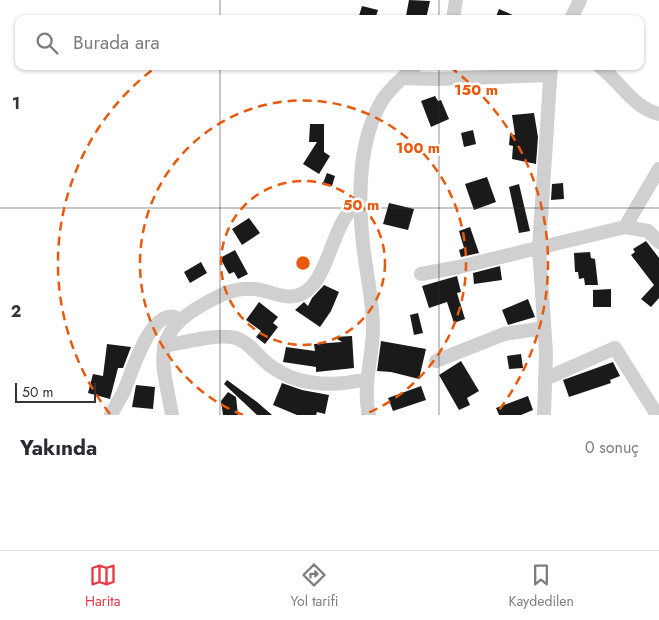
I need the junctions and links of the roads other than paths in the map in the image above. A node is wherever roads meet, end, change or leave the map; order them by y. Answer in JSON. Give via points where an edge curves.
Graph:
{"nodes":[{"id":1,"x":456,"y":0,"type":"edge"},
{"id":2,"x":580,"y":0,"type":"edge"},
{"id":3,"x":454,"y":15,"type":"edge"},
{"id":4,"x":573,"y":15,"type":"edge"},
{"id":5,"x":411,"y":70,"type":"edge"},
{"id":6,"x":605,"y":70,"type":"edge"},
{"id":7,"x":550,"y":71,"type":"edge"},
{"id":8,"x":402,"y":78,"type":"junction"},
{"id":9,"x":659,"y":114,"type":"edge"},
{"id":10,"x":659,"y":169,"type":"edge"},
{"id":11,"x":361,"y":203,"type":"junction"},
{"id":12,"x":625,"y":227,"type":"junction"},
{"id":13,"x":654,"y":229,"type":"edge"},
{"id":14,"x":659,"y":242,"type":"edge"},
{"id":15,"x":539,"y":248,"type":"junction"},
{"id":16,"x":421,"y":274,"type":"dead end"},
{"id":17,"x":180,"y":320,"type":"junction"},
{"id":18,"x":544,"y":328,"type":"junction"},
{"id":19,"x":164,"y":346,"type":"junction"},
{"id":20,"x":436,"y":360,"type":"dead end"},
{"id":21,"x":366,"y":379,"type":"junction"},
{"id":22,"x":546,"y":379,"type":"junction"},
{"id":23,"x":111,"y":415,"type":"edge"},
{"id":24,"x":172,"y":415,"type":"edge"},
{"id":25,"x":369,"y":415,"type":"edge"},
{"id":26,"x":544,"y":415,"type":"edge"},
{"id":27,"x":659,"y":415,"type":"edge"}],
"edges":[{"from":1,"to":3,"type":"street"},
{"from":2,"to":4,"type":"street"},
{"from":5,"to":8,"type":"street"},
{"from":6,"to":9,"type":"street","via":[[636,104]]},
{"from":7,"to":8,"type":"street","via":[[436,79]]},
{"from":7,"to":15,"type":"street"},
{"from":8,"to":11,"type":"street","via":[[383,100],[373,122],[365,155]]},
{"from":10,"to":12,"type":"street"},
{"from":11,"to":17,"type":"street","via":[[348,211],[316,280],[305,292],[281,297],[255,289],[233,290]]},
{"from":11,"to":21,"type":"street","via":[[373,328]]},
{"from":12,"to":13,"type":"street"},
{"from":12,"to":15,"type":"street"},
{"from":13,"to":14,"type":"street"},
{"from":15,"to":16,"type":"street"},
{"from":15,"to":18,"type":"street"},
{"from":17,"to":19,"type":"street"},
{"from":17,"to":23,"type":"street","via":[[169,317],[144,340]]},
{"from":18,"to":20,"type":"street","via":[[512,332]]},
{"from":18,"to":22,"type":"street"},
{"from":19,"to":21,"type":"street","via":[[220,337],[234,338],[246,343],[277,371],[301,381],[337,384]]},
{"from":19,"to":24,"type":"street","via":[[163,364]]},
{"from":21,"to":25,"type":"street"},
{"from":22,"to":26,"type":"street"},
{"from":22,"to":27,"type":"street","via":[[615,348]]}]}
